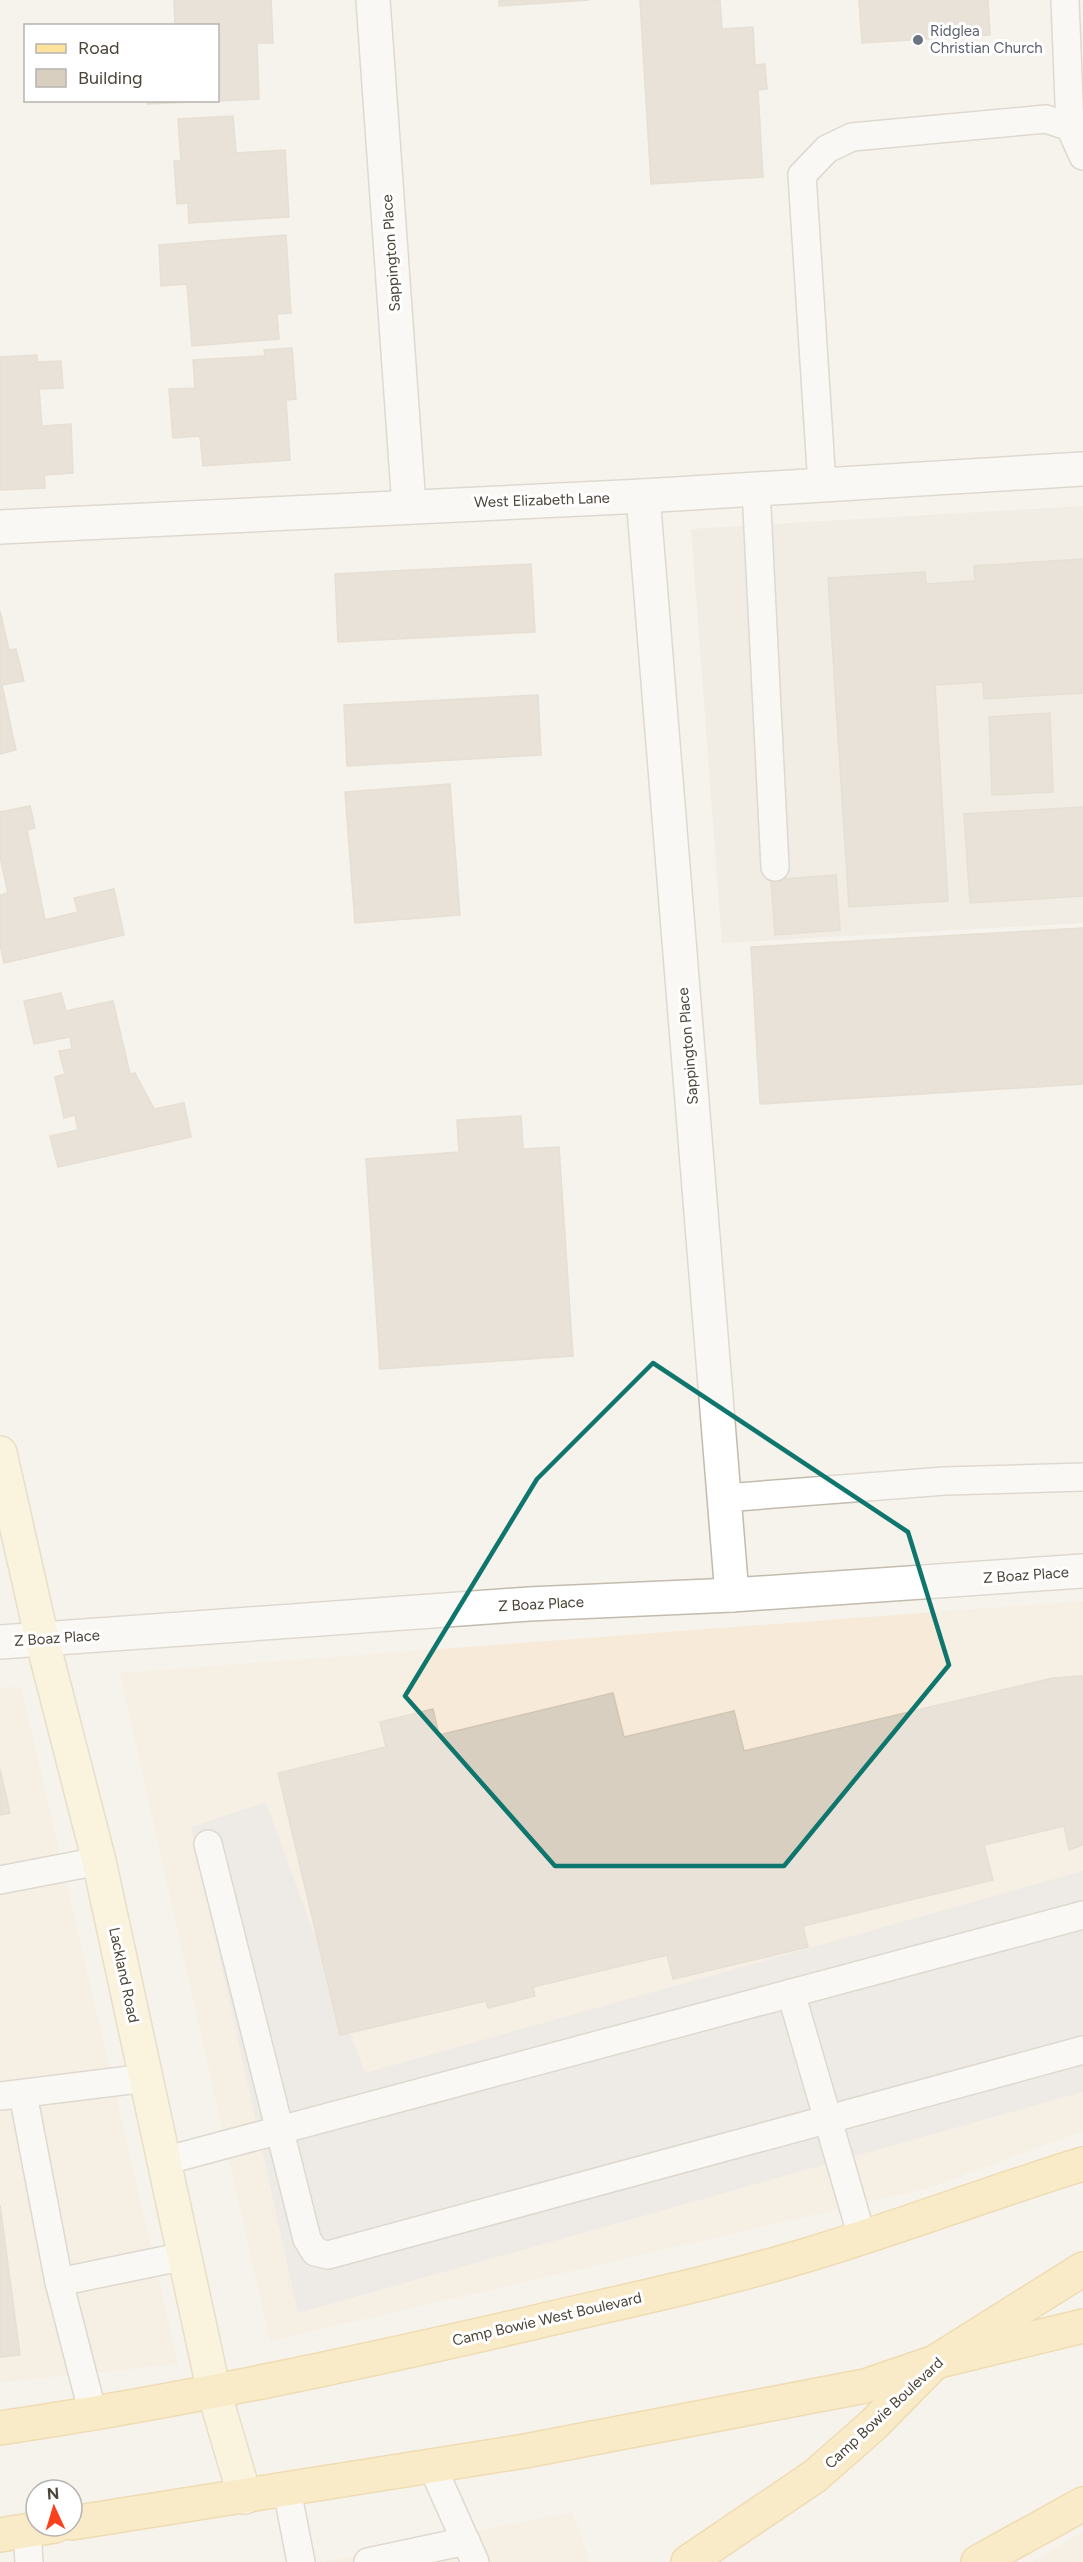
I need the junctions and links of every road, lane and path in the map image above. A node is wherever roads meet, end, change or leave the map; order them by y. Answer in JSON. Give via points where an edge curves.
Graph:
{"nodes":[{"id":1,"x":373,"y":0,"type":"edge"},
{"id":2,"x":1065,"y":0,"type":"edge"},
{"id":3,"x":1070,"y":127,"type":"junction"},
{"id":4,"x":1083,"y":156,"type":"edge"},
{"id":5,"x":1083,"y":469,"type":"edge"},
{"id":6,"x":822,"y":486,"type":"junction"},
{"id":7,"x":756,"y":489,"type":"junction"},
{"id":8,"x":643,"y":496,"type":"junction"},
{"id":9,"x":409,"y":506,"type":"junction"},
{"id":10,"x":0,"y":527,"type":"edge"},
{"id":11,"x":775,"y":867,"type":"dead end"},
{"id":12,"x":0,"y":1453,"type":"edge"},
{"id":13,"x":1083,"y":1477,"type":"edge"},
{"id":14,"x":724,"y":1498,"type":"junction"},
{"id":15,"x":1083,"y":1571,"type":"edge"},
{"id":16,"x":732,"y":1595,"type":"junction"},
{"id":17,"x":42,"y":1639,"type":"junction"},
{"id":18,"x":0,"y":1642,"type":"edge"},
{"id":19,"x":208,"y":1844,"type":"dead end"},
{"id":20,"x":99,"y":1861,"type":"junction"},
{"id":21,"x":0,"y":1880,"type":"edge"},
{"id":22,"x":1083,"y":1915,"type":"edge"},
{"id":23,"x":791,"y":1993,"type":"junction"},
{"id":24,"x":1083,"y":2050,"type":"edge"},
{"id":25,"x":146,"y":2078,"type":"junction"},
{"id":26,"x":12,"y":2095,"type":"edge"},
{"id":27,"x":826,"y":2120,"type":"junction"},
{"id":28,"x":280,"y":2130,"type":"junction"},
{"id":29,"x":164,"y":2161,"type":"junction"},
{"id":30,"x":1083,"y":2164,"type":"edge"},
{"id":31,"x":862,"y":2236,"type":"junction"},
{"id":32,"x":185,"y":2256,"type":"junction"},
{"id":33,"x":1083,"y":2269,"type":"edge"},
{"id":34,"x":59,"y":2282,"type":"junction"},
{"id":35,"x":1083,"y":2326,"type":"edge"},
{"id":36,"x":935,"y":2362,"type":"junction"},
{"id":37,"x":214,"y":2392,"type":"junction"},
{"id":38,"x":93,"y":2414,"type":"junction"},
{"id":39,"x":0,"y":2428,"type":"edge"},
{"id":40,"x":432,"y":2466,"type":"junction"},
{"id":41,"x":287,"y":2490,"type":"junction"},
{"id":42,"x":245,"y":2497,"type":"junction"},
{"id":43,"x":1083,"y":2504,"type":"edge"},
{"id":44,"x":84,"y":2521,"type":"edge"},
{"id":45,"x":471,"y":2552,"type":"edge"},
{"id":46,"x":989,"y":2560,"type":"edge"},
{"id":47,"x":301,"y":2562,"type":"edge"},
{"id":48,"x":368,"y":2562,"type":"edge"},
{"id":49,"x":688,"y":2562,"type":"edge"}],
"edges":[{"from":1,"to":9,"type":"street","name":"Sappington Place"},
{"from":2,"to":3,"type":"lane"},
{"from":3,"to":4,"type":"lane"},
{"from":3,"to":6,"type":"lane","via":[[1046,119],[852,137],[827,149],[802,175]]},
{"from":5,"to":6,"type":"street","name":"West Elizabeth Lane"},
{"from":6,"to":7,"type":"street","name":"West Elizabeth Lane"},
{"from":7,"to":8,"type":"street","name":"West Elizabeth Lane"},
{"from":7,"to":11,"type":"lane"},
{"from":8,"to":9,"type":"street","name":"West Elizabeth Lane"},
{"from":8,"to":14,"type":"street","name":"Sappington Place"},
{"from":9,"to":10,"type":"street","name":"West Elizabeth Lane"},
{"from":12,"to":17,"type":"street","name":"Lackland Road"},
{"from":13,"to":14,"type":"lane","via":[[945,1481]]},
{"from":14,"to":16,"type":"street","name":"Sappington Place"},
{"from":15,"to":16,"type":"street","name":"Z Boaz Place"},
{"from":16,"to":17,"type":"street","name":"Z Boaz Place","via":[[529,1604]]},
{"from":17,"to":18,"type":"street","name":"Z Boaz Place"},
{"from":17,"to":20,"type":"street","name":"Lackland Road"},
{"from":19,"to":28,"type":"lane"},
{"from":20,"to":21,"type":"lane"},
{"from":20,"to":25,"type":"street","name":"Lackland Road"},
{"from":22,"to":23,"type":"lane"},
{"from":23,"to":27,"type":"lane"},
{"from":23,"to":28,"type":"lane"},
{"from":24,"to":27,"type":"lane"},
{"from":25,"to":26,"type":"lane"},
{"from":25,"to":29,"type":"street","name":"Lackland Road"},
{"from":26,"to":34,"type":"lane"},
{"from":27,"to":28,"type":"lane","via":[[328,2255],[315,2252],[307,2239]]},
{"from":27,"to":31,"type":"lane"},
{"from":28,"to":29,"type":"lane"},
{"from":29,"to":32,"type":"street","name":"Lackland Road"},
{"from":30,"to":31,"type":"main road","name":"Camp Bowie West Boulevard"},
{"from":31,"to":37,"type":"main road","name":"Camp Bowie West Boulevard","via":[[799,2257],[621,2302]]},
{"from":32,"to":34,"type":"lane"},
{"from":32,"to":37,"type":"street","name":"Lackland Road"},
{"from":33,"to":36,"type":"main road","name":"Camp Bowie Boulevard"},
{"from":34,"to":38,"type":"lane"},
{"from":35,"to":36,"type":"main road"},
{"from":36,"to":40,"type":"main road","via":[[866,2386]]},
{"from":36,"to":49,"type":"main road","name":"Camp Bowie Boulevard","via":[[815,2476]]},
{"from":37,"to":38,"type":"main road","name":"Camp Bowie West Boulevard"},
{"from":37,"to":42,"type":"street","name":"Lackland Road"},
{"from":38,"to":39,"type":"main road","name":"Camp Bowie West Boulevard"},
{"from":40,"to":41,"type":"main road"},
{"from":40,"to":45,"type":"lane"},
{"from":41,"to":42,"type":"main road"},
{"from":41,"to":47,"type":"lane"},
{"from":42,"to":44,"type":"main road"},
{"from":43,"to":46,"type":"main road"},
{"from":45,"to":48,"type":"lane"}]}
